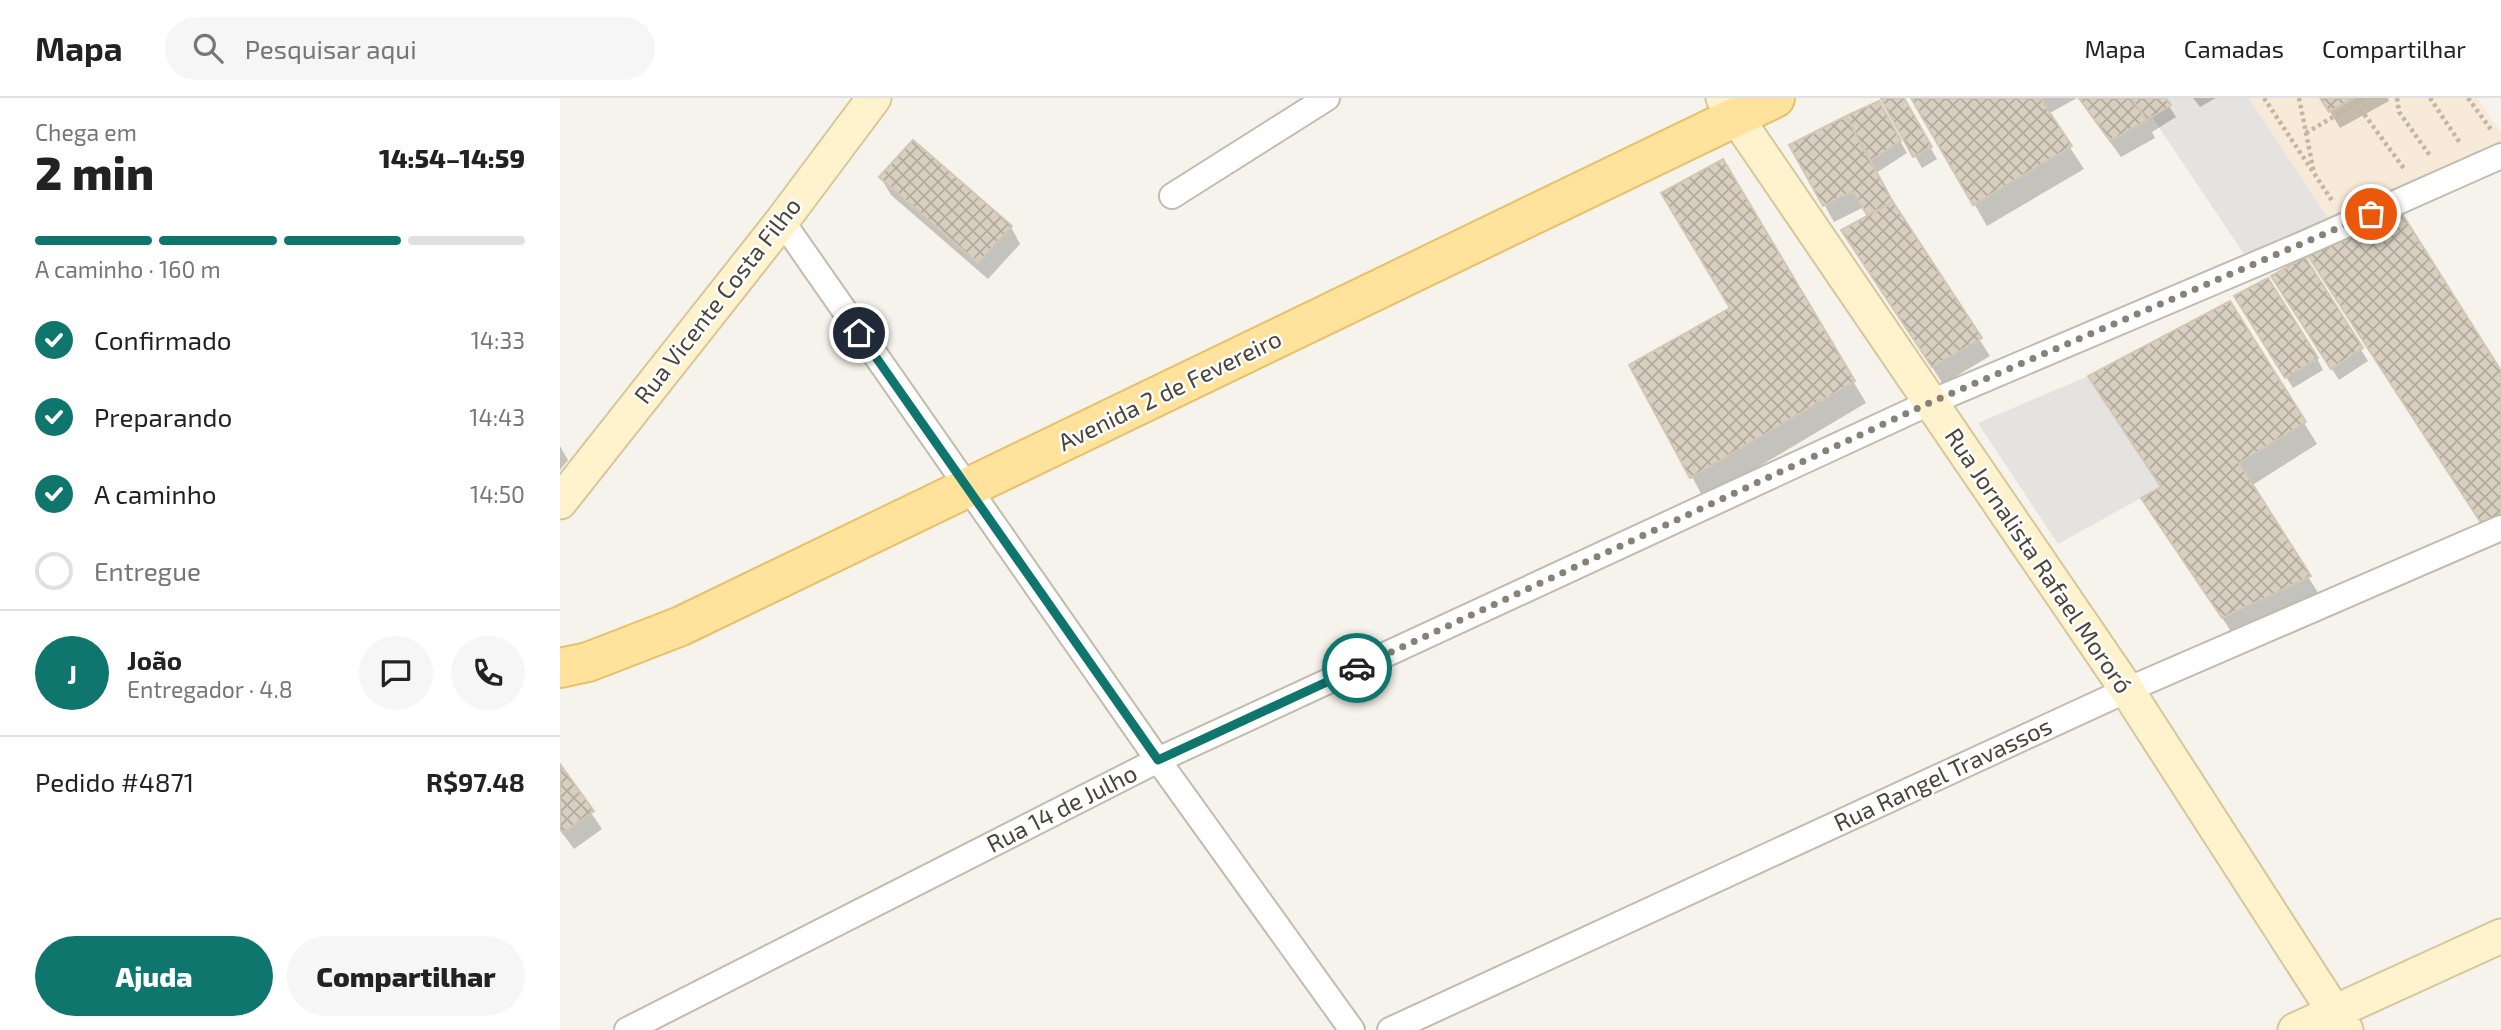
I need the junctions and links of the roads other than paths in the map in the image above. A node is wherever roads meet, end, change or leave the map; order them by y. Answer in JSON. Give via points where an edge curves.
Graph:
{"nodes":[{"id":1,"x":874,"y":98,"type":"edge"},
{"id":2,"x":1327,"y":98,"type":"edge"},
{"id":3,"x":1775,"y":98,"type":"edge"},
{"id":4,"x":1728,"y":107,"type":"edge"},
{"id":5,"x":2498,"y":145,"type":"edge"},
{"id":6,"x":1172,"y":196,"type":"dead end"},
{"id":7,"x":782,"y":221,"type":"junction"},
{"id":8,"x":1929,"y":403,"type":"junction"},
{"id":9,"x":968,"y":489,"type":"junction"},
{"id":10,"x":560,"y":502,"type":"edge"},
{"id":11,"x":2501,"y":528,"type":"edge"},
{"id":12,"x":560,"y":668,"type":"edge"},
{"id":13,"x":2127,"y":690,"type":"junction"},
{"id":14,"x":1158,"y":760,"type":"junction"},
{"id":15,"x":2501,"y":936,"type":"edge"},
{"id":16,"x":2340,"y":1021,"type":"edge"},
{"id":17,"x":627,"y":1030,"type":"edge"},
{"id":18,"x":1352,"y":1030,"type":"edge"},
{"id":19,"x":1390,"y":1030,"type":"edge"},
{"id":20,"x":2295,"y":1030,"type":"edge"}],
"edges":[{"from":1,"to":7,"type":"street","name":"Rua Vicente Costa Filho"},
{"from":2,"to":6,"type":"street"},
{"from":3,"to":4,"type":"main road","name":"Avenida 2 de Fevereiro"},
{"from":4,"to":8,"type":"street","name":"Rua Jornalista Rafael Mororó"},
{"from":4,"to":9,"type":"main road","name":"Avenida 2 de Fevereiro"},
{"from":5,"to":8,"type":"street","name":"Rua 14 de Julho","via":[[2477,167]]},
{"from":7,"to":9,"type":"street"},
{"from":7,"to":10,"type":"street","name":"Rua Vicente Costa Filho"},
{"from":8,"to":13,"type":"street","name":"Rua Jornalista Rafael Mororó"},
{"from":8,"to":14,"type":"street","name":"Rua 14 de Julho"},
{"from":9,"to":12,"type":"main road","name":"Avenida 2 de Fevereiro","via":[[681,626]]},
{"from":9,"to":14,"type":"street"},
{"from":11,"to":13,"type":"street","name":"Rua Rangel Travassos"},
{"from":13,"to":16,"type":"street","name":"Rua Jornalista Rafael Mororó"},
{"from":13,"to":19,"type":"street","name":"Rua Rangel Travassos"},
{"from":14,"to":17,"type":"street","name":"Rua 14 de Julho"},
{"from":14,"to":18,"type":"street"},
{"from":15,"to":16,"type":"street"},
{"from":16,"to":20,"type":"street"}]}
